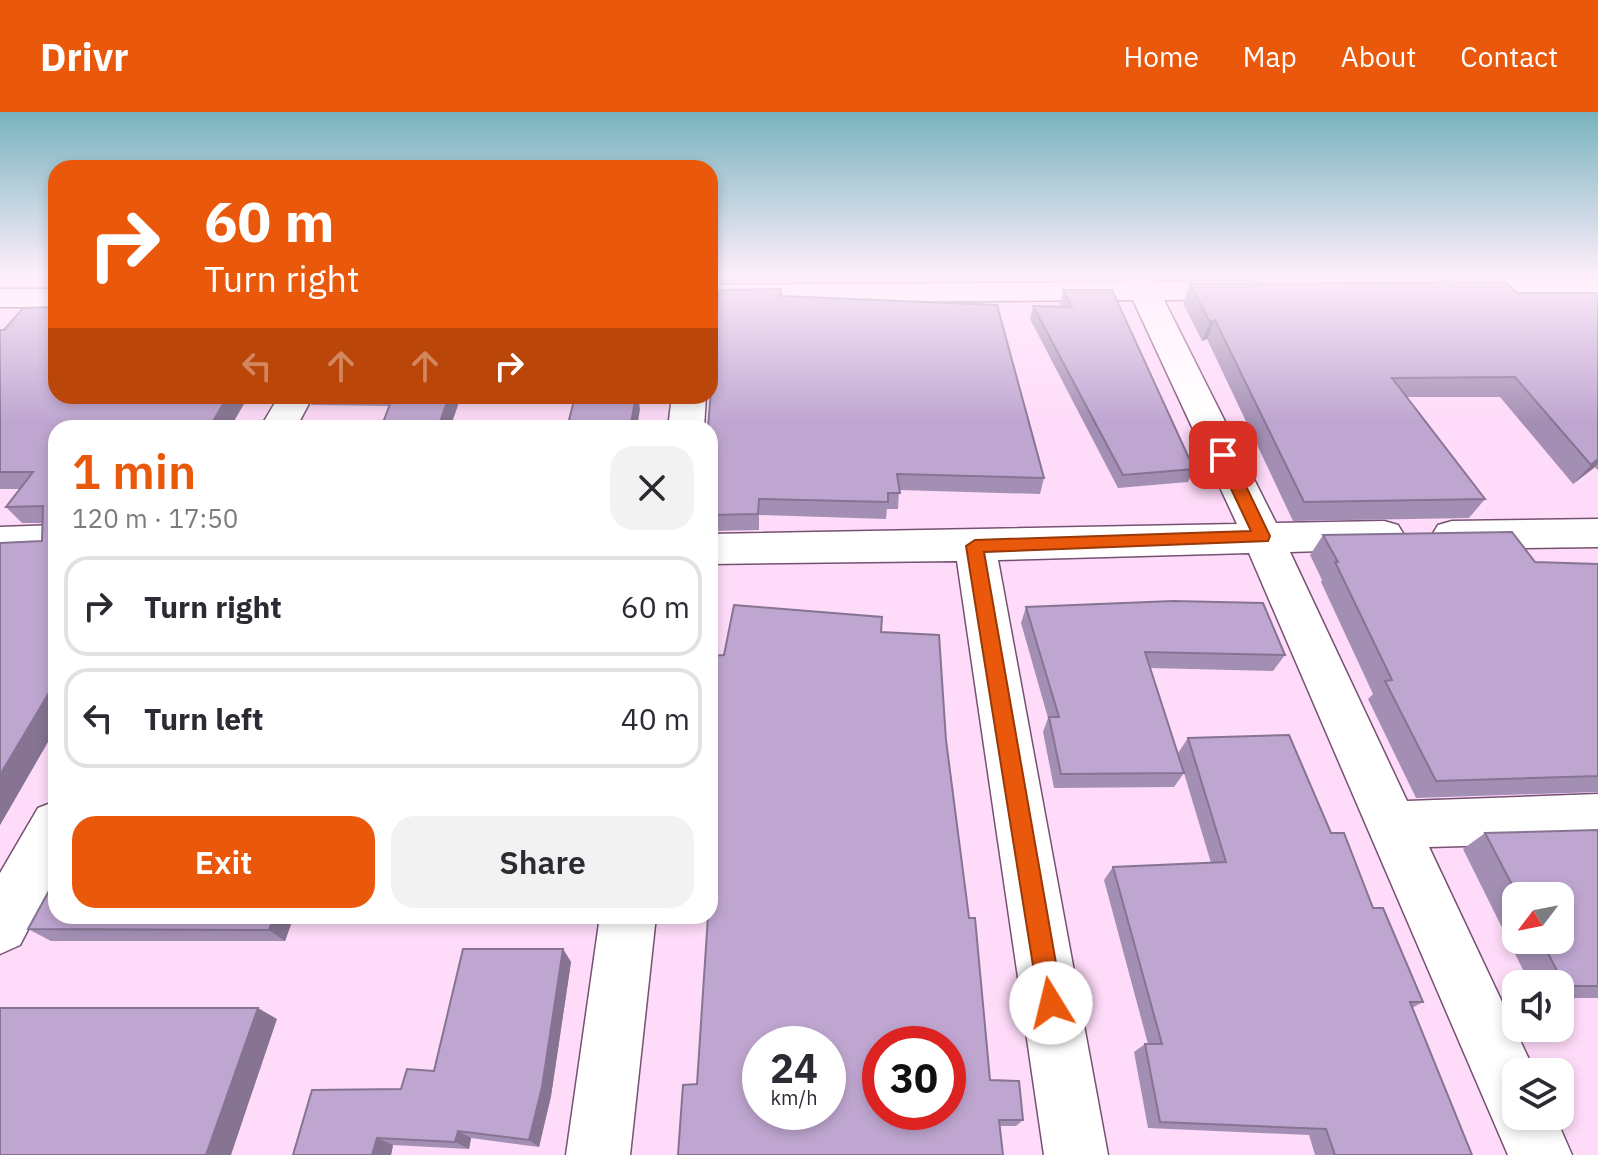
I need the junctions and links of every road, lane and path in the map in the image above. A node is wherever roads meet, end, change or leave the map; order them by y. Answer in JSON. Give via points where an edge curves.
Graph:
{"nodes":[{"id":1,"x":1161,"y":325,"type":"edge"},
{"id":2,"x":1598,"y":533,"type":"edge"},
{"id":3,"x":1262,"y":536,"type":"junction"},
{"id":4,"x":48,"y":540,"type":"edge"},
{"id":5,"x":0,"y":542,"type":"edge"},
{"id":6,"x":975,"y":546,"type":"junction"},
{"id":7,"x":718,"y":549,"type":"edge"},
{"id":8,"x":1598,"y":818,"type":"edge"},
{"id":9,"x":1392,"y":825,"type":"junction"},
{"id":10,"x":48,"y":839,"type":"edge"},
{"id":11,"x":627,"y":924,"type":"edge"},
{"id":12,"x":0,"y":926,"type":"edge"},
{"id":13,"x":1502,"y":1070,"type":"edge"},
{"id":14,"x":1529,"y":1130,"type":"edge"},
{"id":15,"x":598,"y":1155,"type":"edge"},
{"id":16,"x":1076,"y":1155,"type":"edge"},
{"id":17,"x":1540,"y":1155,"type":"edge"}],
"edges":[{"from":1,"to":3,"type":"street"},
{"from":2,"to":3,"type":"street"},
{"from":3,"to":6,"type":"street"},
{"from":3,"to":9,"type":"street"},
{"from":4,"to":5,"type":"street"},
{"from":6,"to":7,"type":"street"},
{"from":6,"to":16,"type":"street"},
{"from":8,"to":9,"type":"street"},
{"from":9,"to":13,"type":"street"},
{"from":10,"to":12,"type":"street"},
{"from":11,"to":15,"type":"street"},
{"from":14,"to":17,"type":"street"}]}
